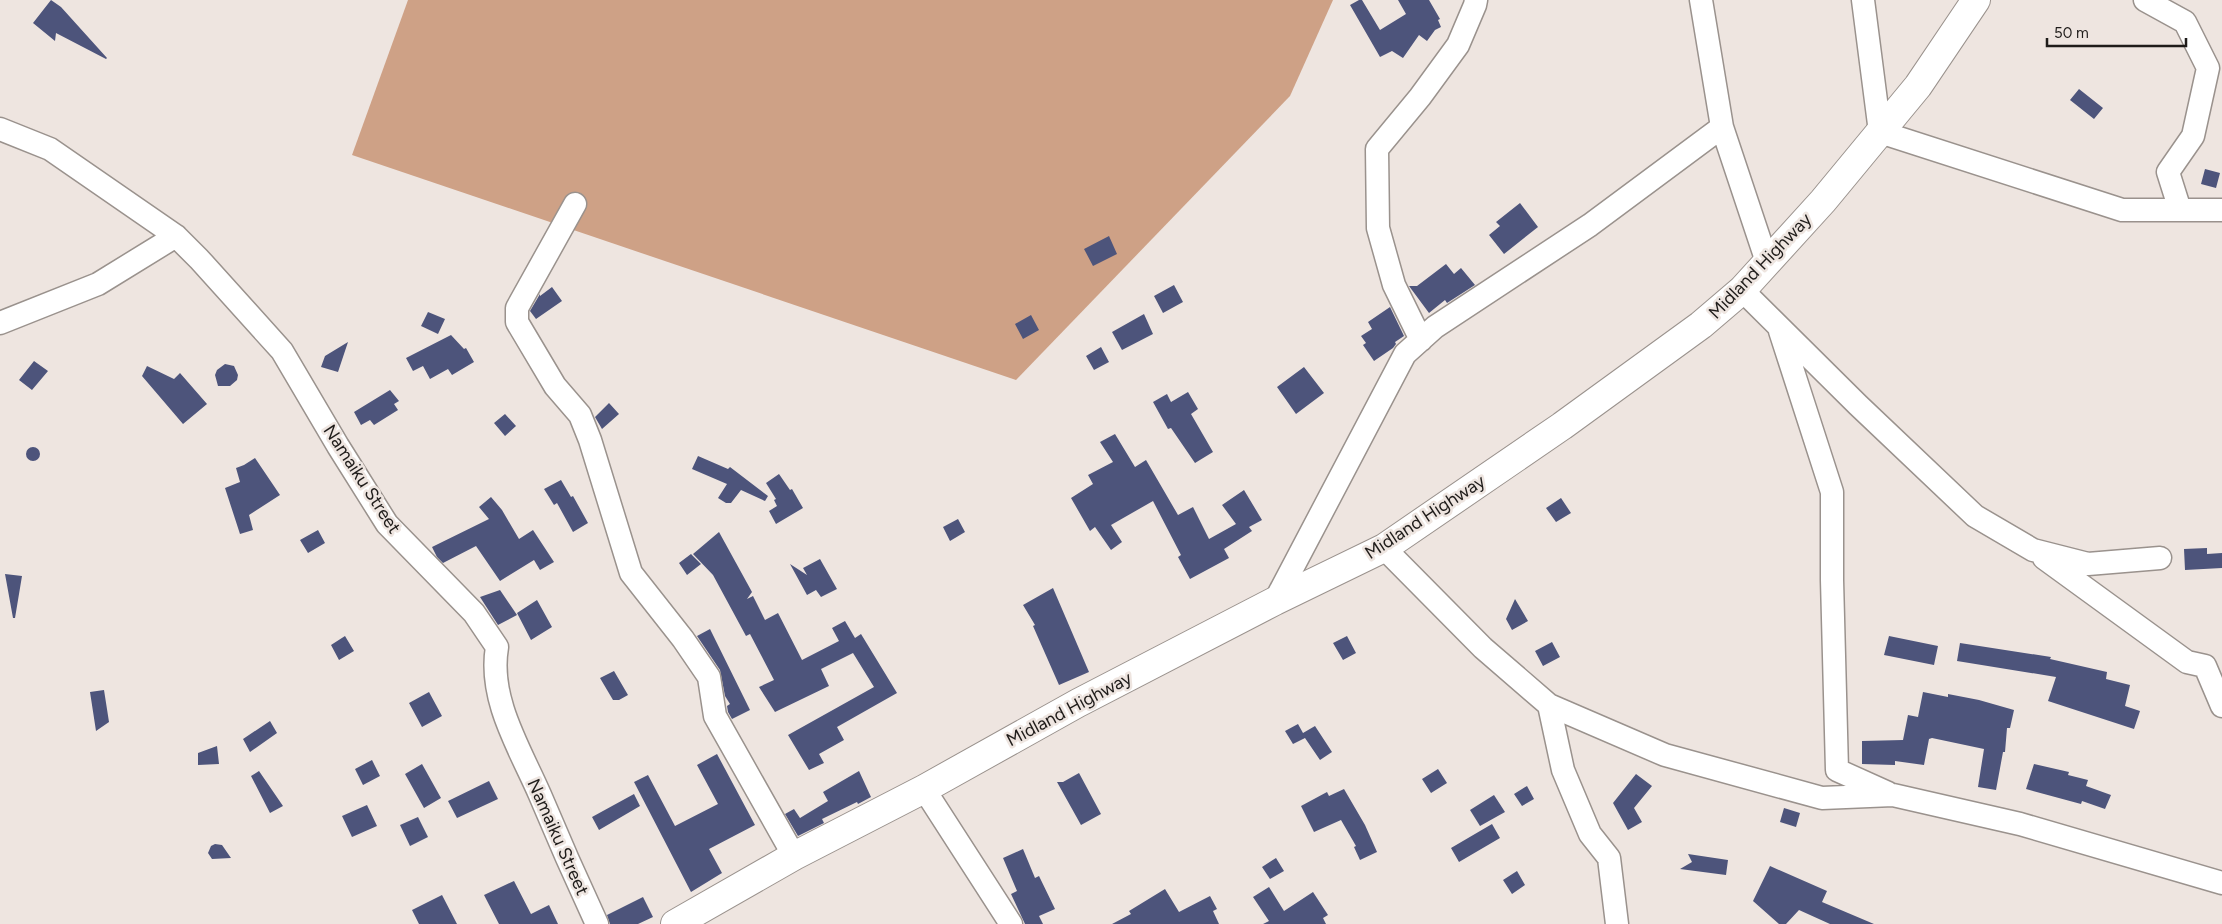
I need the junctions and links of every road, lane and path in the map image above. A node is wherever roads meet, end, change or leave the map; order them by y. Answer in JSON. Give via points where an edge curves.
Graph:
{"nodes":[{"id":1,"x":1476,"y":0,"type":"edge"},
{"id":2,"x":1701,"y":0,"type":"edge"},
{"id":3,"x":1862,"y":0,"type":"edge"},
{"id":4,"x":1976,"y":0,"type":"edge"},
{"id":5,"x":2145,"y":0,"type":"edge"},
{"id":6,"x":1722,"y":128,"type":"junction"},
{"id":7,"x":0,"y":129,"type":"edge"},
{"id":8,"x":1880,"y":132,"type":"junction"},
{"id":9,"x":575,"y":204,"type":"dead end"},
{"id":10,"x":2180,"y":210,"type":"junction"},
{"id":11,"x":2222,"y":210,"type":"edge"},
{"id":12,"x":176,"y":236,"type":"junction"},
{"id":13,"x":1767,"y":262,"type":"junction"},
{"id":14,"x":1742,"y":290,"type":"junction"},
{"id":15,"x":0,"y":323,"type":"edge"},
{"id":16,"x":1779,"y":328,"type":"junction"},
{"id":17,"x":1420,"y":340,"type":"junction"},
{"id":18,"x":1384,"y":548,"type":"junction"},
{"id":19,"x":2033,"y":550,"type":"junction"},
{"id":20,"x":2160,"y":558,"type":"dead end"},
{"id":21,"x":1275,"y":602,"type":"junction"},
{"id":22,"x":1550,"y":705,"type":"junction"},
{"id":23,"x":2222,"y":706,"type":"edge"},
{"id":24,"x":924,"y":789,"type":"junction"},
{"id":25,"x":1893,"y":795,"type":"junction"},
{"id":26,"x":794,"y":856,"type":"junction"},
{"id":27,"x":2222,"y":883,"type":"edge"},
{"id":28,"x":597,"y":924,"type":"edge"},
{"id":29,"x":675,"y":924,"type":"edge"},
{"id":30,"x":1011,"y":924,"type":"edge"},
{"id":31,"x":1617,"y":924,"type":"edge"}],
"edges":[{"from":1,"to":17,"type":"street","via":[[1458,45],[1377,149],[1378,228],[1394,285]]},
{"from":2,"to":6,"type":"street"},
{"from":3,"to":8,"type":"street"},
{"from":4,"to":8,"type":"main road","name":"Midland Highway","via":[[1918,86]]},
{"from":5,"to":10,"type":"street","via":[[2185,22],[2208,68],[2193,136],[2168,172]]},
{"from":6,"to":13,"type":"street"},
{"from":6,"to":17,"type":"street","via":[[1590,225]]},
{"from":7,"to":12,"type":"street","name":"Namaiku Street","via":[[50,149]]},
{"from":8,"to":10,"type":"street","via":[[2122,210]]},
{"from":8,"to":13,"type":"main road","name":"Midland Highway"},
{"from":9,"to":26,"type":"street","via":[[517,308],[517,322],[555,386],[580,415],[631,574],[683,639],[709,678],[715,716]]},
{"from":10,"to":11,"type":"street"},
{"from":12,"to":15,"type":"street","via":[[98,284]]},
{"from":12,"to":28,"type":"street","name":"Namaiku Street","via":[[282,351],[387,524],[474,613],[497,647],[495,673],[508,726]]},
{"from":13,"to":14,"type":"main road","name":"Midland Highway"},
{"from":14,"to":16,"type":"street"},
{"from":14,"to":18,"type":"main road","name":"Midland Highway","via":[[1701,325],[1562,426]]},
{"from":16,"to":19,"type":"street","via":[[1975,516]]},
{"from":16,"to":25,"type":"street","via":[[1832,492],[1837,770]]},
{"from":17,"to":21,"type":"street","via":[[1405,354]]},
{"from":18,"to":21,"type":"main road","name":"Midland Highway"},
{"from":18,"to":22,"type":"street","via":[[1483,648]]},
{"from":19,"to":20,"type":"street","via":[[2088,564]]},
{"from":19,"to":23,"type":"street","via":[[2187,662],[2205,666]]},
{"from":21,"to":24,"type":"main road","name":"Midland Highway","via":[[1078,703]]},
{"from":22,"to":25,"type":"street","via":[[1665,755],[1822,798]]},
{"from":22,"to":31,"type":"street","via":[[1563,770],[1590,834],[1610,858]]},
{"from":24,"to":26,"type":"main road","name":"Midland Highway"},
{"from":24,"to":30,"type":"street"},
{"from":25,"to":27,"type":"street","via":[[2020,824]]},
{"from":26,"to":29,"type":"main road","name":"Midland Highway"}]}
